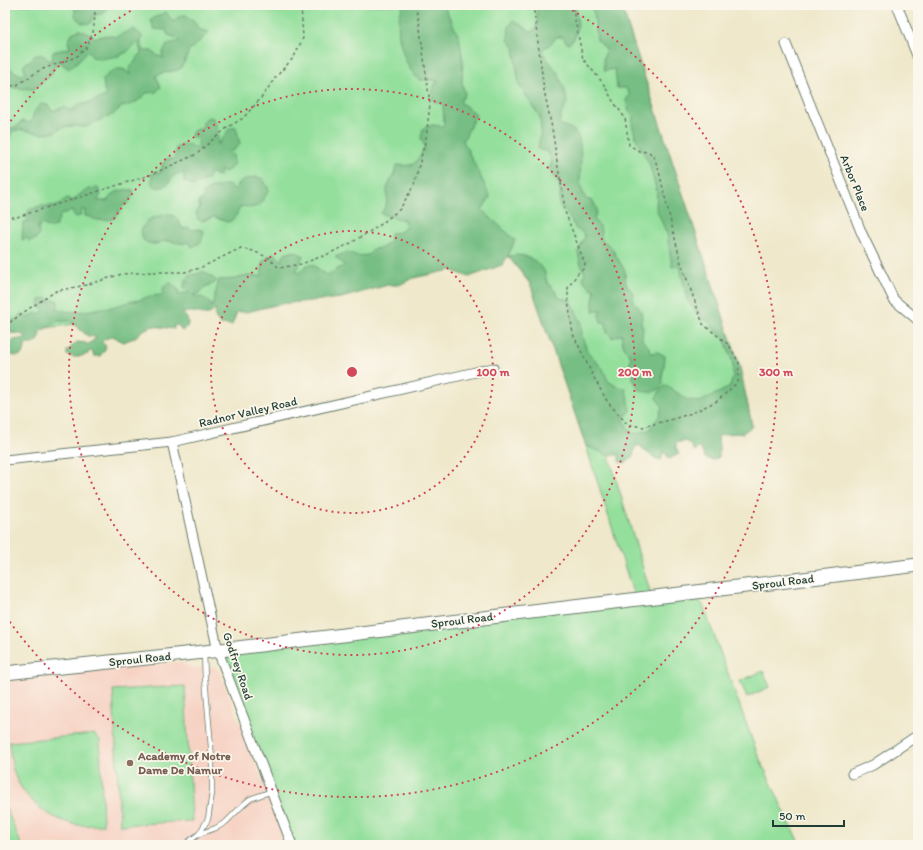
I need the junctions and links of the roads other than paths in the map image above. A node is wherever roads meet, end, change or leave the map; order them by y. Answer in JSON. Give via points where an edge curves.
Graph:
{"nodes":[{"id":1,"x":897,"y":5,"type":"edge"},
{"id":2,"x":786,"y":44,"type":"dead end"},
{"id":3,"x":918,"y":58,"type":"edge"},
{"id":4,"x":918,"y":320,"type":"edge"},
{"id":5,"x":493,"y":368,"type":"dead end"},
{"id":6,"x":172,"y":442,"type":"junction"},
{"id":7,"x":5,"y":460,"type":"edge"},
{"id":8,"x":918,"y":565,"type":"edge"},
{"id":9,"x":218,"y":650,"type":"junction"},
{"id":10,"x":204,"y":652,"type":"junction"},
{"id":11,"x":5,"y":673,"type":"edge"},
{"id":12,"x":918,"y":735,"type":"edge"},
{"id":13,"x":852,"y":774,"type":"dead end"},
{"id":14,"x":272,"y":791,"type":"junction"},
{"id":15,"x":199,"y":834,"type":"junction"},
{"id":16,"x":184,"y":845,"type":"edge"},
{"id":17,"x":292,"y":845,"type":"edge"}],
"edges":[{"from":1,"to":3,"type":"street"},
{"from":2,"to":4,"type":"street","name":"Arbor Place","via":[[862,234],[890,293],[894,300]]},
{"from":5,"to":6,"type":"street","name":"Radnor Valley Road"},
{"from":6,"to":7,"type":"street","name":"Radnor Valley Road"},
{"from":6,"to":9,"type":"street","name":"Godfrey Road"},
{"from":8,"to":9,"type":"main road","name":"Sproul Road"},
{"from":9,"to":10,"type":"main road","name":"Sproul Road"},
{"from":9,"to":14,"type":"street","name":"Godfrey Road"},
{"from":10,"to":11,"type":"main road","name":"Sproul Road"},
{"from":10,"to":15,"type":"lane","via":[[212,794],[208,819]]},
{"from":12,"to":13,"type":"street","via":[[872,765]]},
{"from":14,"to":15,"type":"lane","via":[[250,799],[226,822]]},
{"from":14,"to":17,"type":"street","name":"Godfrey Road"},
{"from":15,"to":16,"type":"lane"}]}
